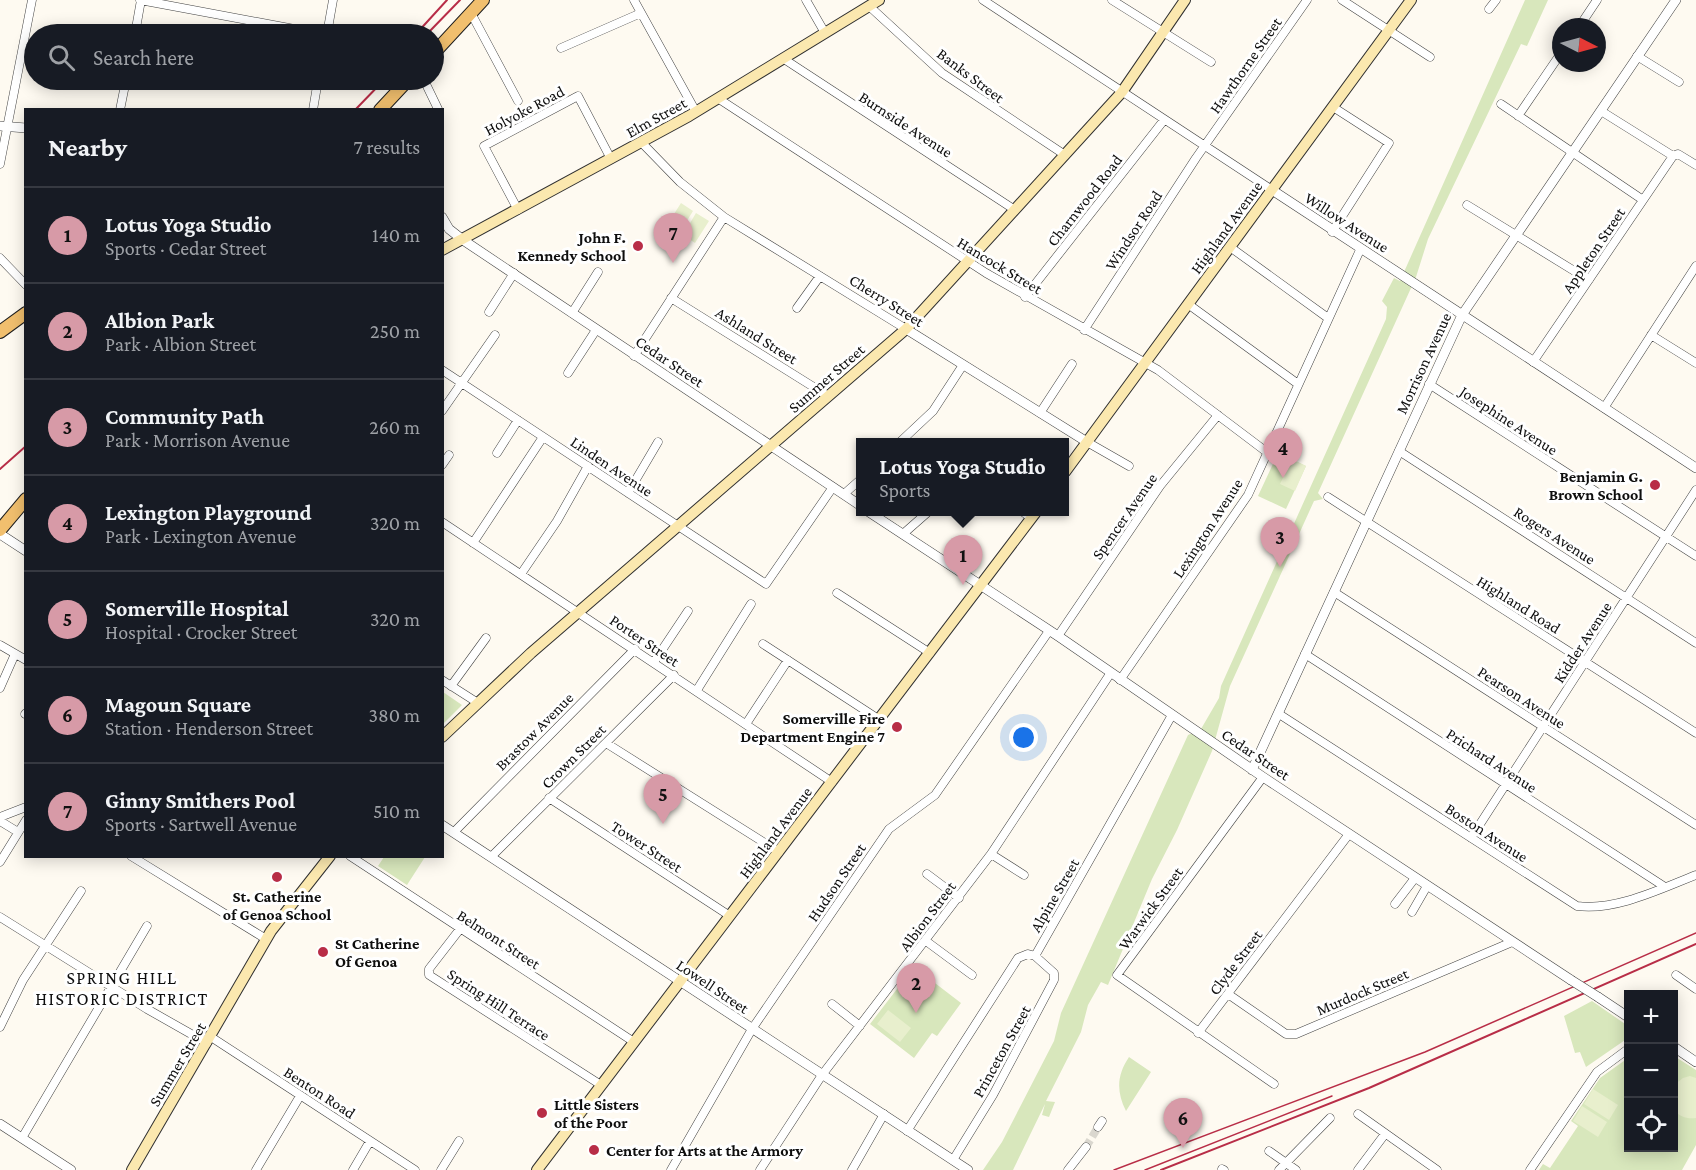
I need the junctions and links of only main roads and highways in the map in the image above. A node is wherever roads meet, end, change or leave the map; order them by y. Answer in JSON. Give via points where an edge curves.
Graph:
{"nodes":[{"id":1,"x":483,"y":0,"type":"edge"},
{"id":2,"x":1185,"y":0,"type":"edge"},
{"id":3,"x":1411,"y":0,"type":"edge"},
{"id":4,"x":873,"y":3,"type":"edge"},
{"id":5,"x":444,"y":42,"type":"edge"},
{"id":6,"x":400,"y":90,"type":"edge"},
{"id":7,"x":385,"y":108,"type":"edge"},
{"id":8,"x":444,"y":249,"type":"edge"},
{"id":9,"x":24,"y":319,"type":"edge"},
{"id":10,"x":0,"y":332,"type":"edge"},
{"id":11,"x":1069,"y":467,"type":"edge"},
{"id":12,"x":24,"y":501,"type":"edge"},
{"id":13,"x":1029,"y":516,"type":"edge"},
{"id":14,"x":0,"y":530,"type":"edge"},
{"id":15,"x":444,"y":735,"type":"edge"},
{"id":16,"x":328,"y":858,"type":"edge"},
{"id":17,"x":132,"y":1170,"type":"edge"},
{"id":18,"x":537,"y":1170,"type":"edge"}],
"edges":[{"from":1,"to":5,"type":"main road"},
{"from":2,"to":15,"type":"main road","name":"Summer Street","via":[[1122,92],[906,329],[579,612]]},
{"from":3,"to":11,"type":"main road","name":"Highland Avenue"},
{"from":4,"to":8,"type":"main road","name":"Elm Street","via":[[719,99]]},
{"from":6,"to":7,"type":"main road"},
{"from":9,"to":10,"type":"main road"},
{"from":12,"to":14,"type":"main road"},
{"from":13,"to":18,"type":"main road","name":"Highland Avenue","via":[[982,585]]},
{"from":16,"to":17,"type":"main road","name":"Summer Street","via":[[266,939]]}]}
